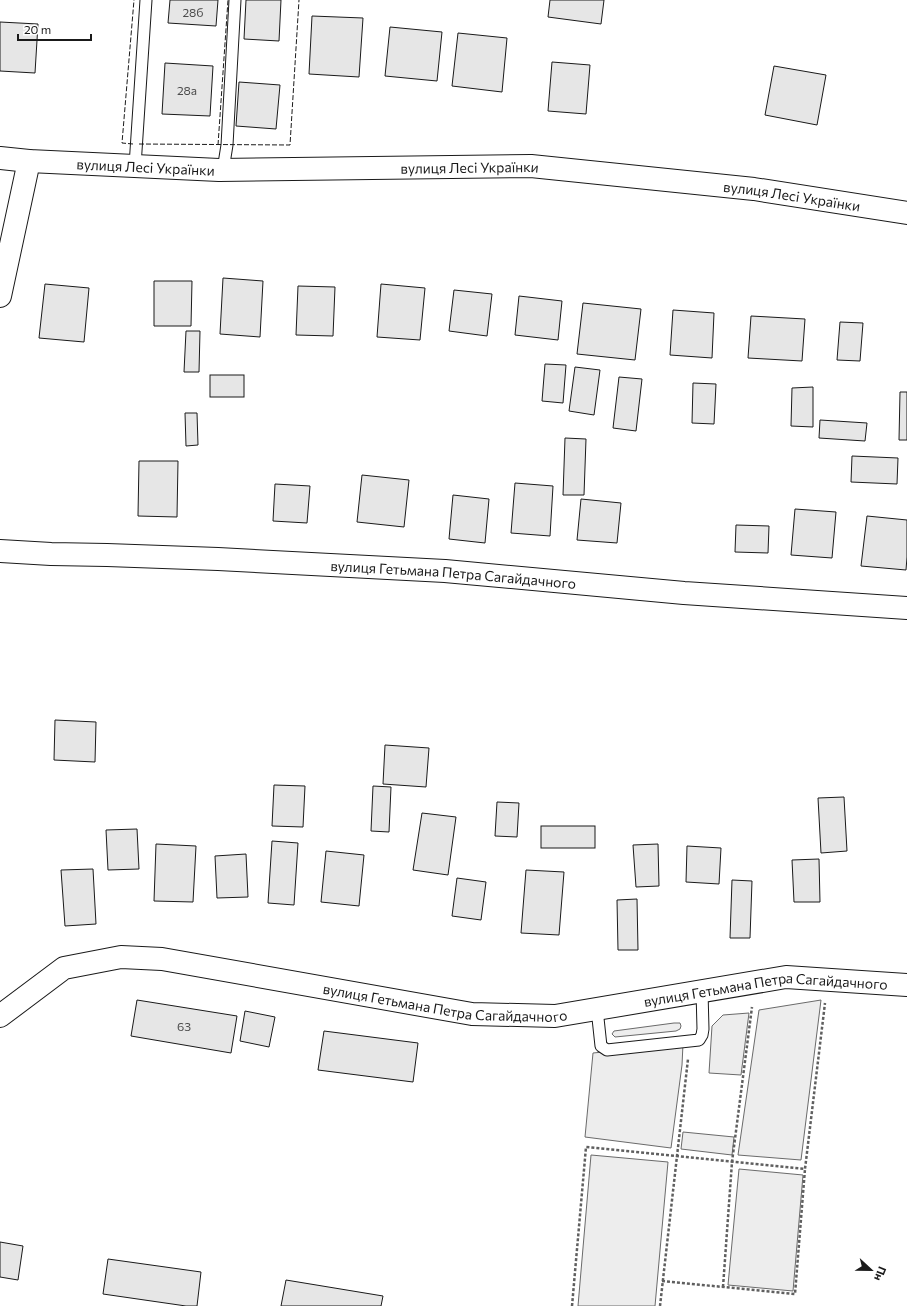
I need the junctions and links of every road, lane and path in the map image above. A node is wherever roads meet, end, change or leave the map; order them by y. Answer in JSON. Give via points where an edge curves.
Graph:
{"nodes":[{"id":1,"x":146,"y":0,"type":"edge"},
{"id":2,"x":235,"y":0,"type":"edge"},
{"id":3,"x":0,"y":158,"type":"edge"},
{"id":4,"x":29,"y":161,"type":"junction"},
{"id":5,"x":135,"y":166,"type":"junction"},
{"id":6,"x":223,"y":170,"type":"junction"},
{"id":7,"x":907,"y":212,"type":"edge"},
{"id":8,"x":0,"y":296,"type":"edge"},
{"id":9,"x":0,"y":551,"type":"edge"},
{"id":10,"x":907,"y":608,"type":"edge"},
{"id":11,"x":907,"y":985,"type":"edge"},
{"id":12,"x":702,"y":991,"type":"junction"},
{"id":13,"x":826,"y":1000,"type":"dead end"},
{"id":14,"x":753,"y":1002,"type":"dead end"},
{"id":15,"x":596,"y":1009,"type":"junction"},
{"id":16,"x":0,"y":1016,"type":"edge"},
{"id":17,"x":690,"y":1041,"type":"junction"},
{"id":18,"x":677,"y":1156,"type":"junction"},
{"id":19,"x":732,"y":1162,"type":"junction"},
{"id":20,"x":804,"y":1169,"type":"junction"},
{"id":21,"x":662,"y":1281,"type":"junction"},
{"id":22,"x":723,"y":1287,"type":"junction"},
{"id":23,"x":572,"y":1306,"type":"edge"},
{"id":24,"x":660,"y":1306,"type":"edge"}],
"edges":[{"from":1,"to":5,"type":"lane"},
{"from":2,"to":6,"type":"lane","via":[[227,144]]},
{"from":3,"to":4,"type":"street","name":"вулиця Лесі Українки"},
{"from":4,"to":5,"type":"street","name":"вулиця Лесі Українки"},
{"from":4,"to":8,"type":"street"},
{"from":5,"to":6,"type":"street","name":"вулиця Лесі Українки"},
{"from":6,"to":7,"type":"street","name":"вулиця Лесі Українки","via":[[531,166],[754,188]]},
{"from":9,"to":10,"type":"street","name":"вулиця Гетьмана Петра Сагайдачного","via":[[445,571],[684,593]]},
{"from":11,"to":12,"type":"street","name":"вулиця Гетьмана Петра Сагайдачного","via":[[786,977]]},
{"from":12,"to":15,"type":"street","name":"вулиця Гетьмана Петра Сагайдачного"},
{"from":12,"to":17,"type":"lane","via":[[702,1034],[699,1040]]},
{"from":13,"to":20,"type":"path"},
{"from":14,"to":19,"type":"path"},
{"from":15,"to":16,"type":"street","name":"вулиця Гетьмана Петра Сагайдачного","via":[[555,1016],[472,1014],[162,959],[121,957],[64,968]]},
{"from":15,"to":17,"type":"lane","via":[[601,1046],[607,1050]]},
{"from":17,"to":18,"type":"path"},
{"from":18,"to":19,"type":"path"},
{"from":18,"to":21,"type":"path"},
{"from":18,"to":23,"type":"path","via":[[586,1147]]},
{"from":19,"to":20,"type":"path"},
{"from":19,"to":22,"type":"path"},
{"from":20,"to":22,"type":"path","via":[[795,1294]]},
{"from":21,"to":22,"type":"path"},
{"from":21,"to":24,"type":"path"}]}
